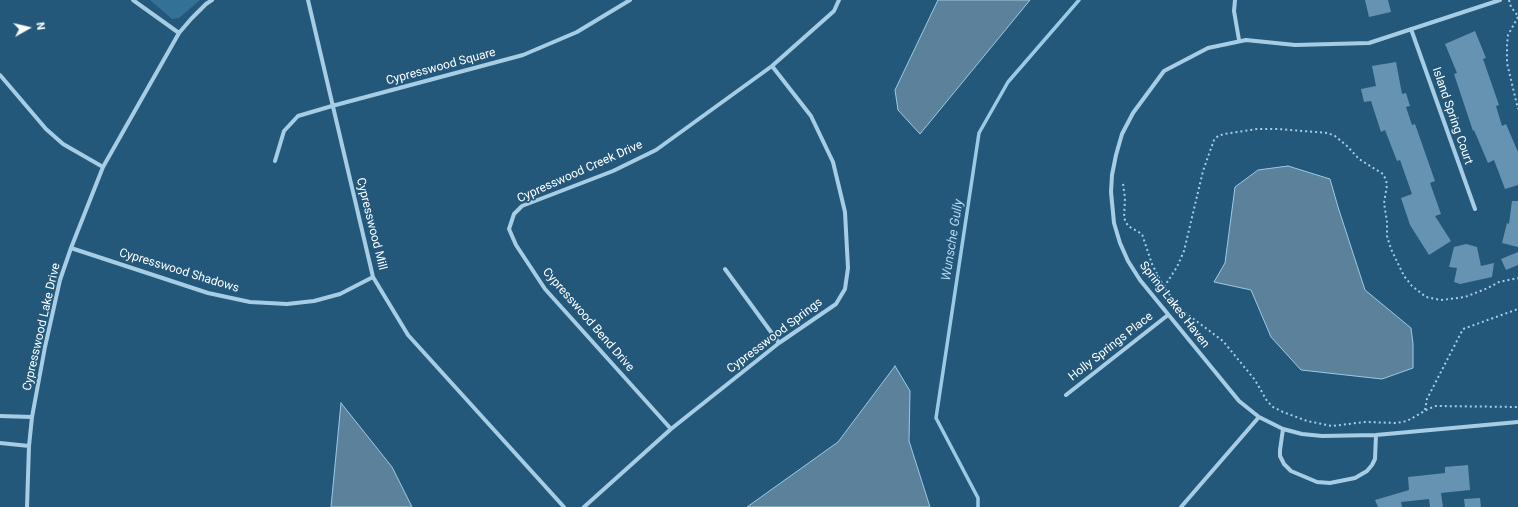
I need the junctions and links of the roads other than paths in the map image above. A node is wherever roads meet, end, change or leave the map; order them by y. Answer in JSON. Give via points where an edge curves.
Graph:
{"nodes":[{"id":1,"x":133,"y":0,"type":"edge"},
{"id":2,"x":212,"y":0,"type":"edge"},
{"id":3,"x":308,"y":0,"type":"edge"},
{"id":4,"x":630,"y":0,"type":"edge"},
{"id":5,"x":839,"y":0,"type":"edge"},
{"id":6,"x":1235,"y":0,"type":"edge"},
{"id":7,"x":1500,"y":0,"type":"edge"},
{"id":8,"x":1411,"y":29,"type":"junction"},
{"id":9,"x":179,"y":33,"type":"junction"},
{"id":10,"x":1239,"y":40,"type":"junction"},
{"id":11,"x":772,"y":66,"type":"junction"},
{"id":12,"x":0,"y":75,"type":"edge"},
{"id":13,"x":332,"y":106,"type":"junction"},
{"id":14,"x":274,"y":161,"type":"dead end"},
{"id":15,"x":103,"y":166,"type":"junction"},
{"id":16,"x":1475,"y":209,"type":"dead end"},
{"id":17,"x":514,"y":214,"type":"joint"},
{"id":18,"x":71,"y":248,"type":"junction"},
{"id":19,"x":725,"y":269,"type":"dead end"},
{"id":20,"x":373,"y":277,"type":"junction"},
{"id":21,"x":1168,"y":315,"type":"junction"},
{"id":22,"x":779,"y":343,"type":"junction"},
{"id":23,"x":1066,"y":395,"type":"dead end"},
{"id":24,"x":0,"y":416,"type":"edge"},
{"id":25,"x":1259,"y":417,"type":"junction"},
{"id":26,"x":32,"y":418,"type":"junction"},
{"id":27,"x":1518,"y":422,"type":"edge"},
{"id":28,"x":671,"y":429,"type":"junction"},
{"id":29,"x":1283,"y":429,"type":"junction"},
{"id":30,"x":1376,"y":435,"type":"junction"},
{"id":31,"x":0,"y":443,"type":"edge"},
{"id":32,"x":29,"y":446,"type":"junction"},
{"id":33,"x":28,"y":507,"type":"edge"},
{"id":34,"x":564,"y":507,"type":"edge"},
{"id":35,"x":584,"y":507,"type":"edge"},
{"id":36,"x":1181,"y":507,"type":"edge"}],
"edges":[{"from":1,"to":9,"type":"street"},
{"from":2,"to":9,"type":"street","name":"Cypresswood Lake Drive"},
{"from":3,"to":13,"type":"street","name":"Cypresswood Mill"},
{"from":4,"to":13,"type":"street","name":"Cypresswood Square","via":[[577,32],[523,55]]},
{"from":5,"to":11,"type":"street","name":"Cypresswood Creek Drive","via":[[834,12]]},
{"from":6,"to":10,"type":"street","via":[[1234,11]]},
{"from":7,"to":8,"type":"street","name":"Spring Lakes Haven"},
{"from":8,"to":10,"type":"street","name":"Spring Lakes Haven","via":[[1369,43],[1294,45]]},
{"from":8,"to":16,"type":"street","name":"Island Spring Court"},
{"from":9,"to":15,"type":"street","name":"Cypresswood Lake Drive"},
{"from":10,"to":21,"type":"street","name":"Spring Lakes Haven","via":[[1208,48],[1164,71],[1133,113],[1122,134],[1116,155],[1111,192],[1114,223],[1120,243],[1140,280]]},
{"from":11,"to":17,"type":"street","name":"Cypresswood Creek Drive","via":[[656,150],[613,171],[522,206]]},
{"from":11,"to":22,"type":"street","name":"Cypresswood Springs","via":[[811,116],[833,162],[845,212],[848,268],[845,289],[836,304]]},
{"from":12,"to":15,"type":"street","via":[[46,129],[63,144]]},
{"from":13,"to":14,"type":"street","name":"Cypresswood Square","via":[[298,116],[284,131]]},
{"from":13,"to":20,"type":"street","name":"Cypresswood Mill"},
{"from":15,"to":18,"type":"street","name":"Cypresswood Lake Drive"},
{"from":17,"to":28,"type":"street","name":"Cypresswood Bend Drive","via":[[510,229],[516,245],[545,288]]},
{"from":18,"to":20,"type":"street","name":"Cypresswood Shadows","via":[[208,293],[250,302],[287,304],[314,301],[340,294]]},
{"from":18,"to":26,"type":"street","name":"Cypresswood Lake Drive","via":[[60,280]]},
{"from":19,"to":22,"type":"street"},
{"from":20,"to":34,"type":"street","name":"Cypresswood Mill","via":[[408,335]]},
{"from":21,"to":23,"type":"street","name":"Holly Springs Place"},
{"from":21,"to":25,"type":"street","name":"Spring Lakes Haven","via":[[1240,401]]},
{"from":22,"to":28,"type":"street","name":"Cypresswood Springs"},
{"from":24,"to":26,"type":"street"},
{"from":25,"to":29,"type":"street","name":"Spring Lakes Haven"},
{"from":25,"to":36,"type":"street"},
{"from":26,"to":32,"type":"street","name":"Cypresswood Lake Drive"},
{"from":27,"to":30,"type":"street","name":"Spring Lakes Haven"},
{"from":28,"to":35,"type":"street","name":"Cypresswood Springs"},
{"from":29,"to":30,"type":"street","name":"Spring Lakes Haven","via":[[1322,436]]},
{"from":29,"to":30,"type":"street","via":[[1280,456],[1284,464],[1291,471],[1317,482],[1330,483],[1355,478],[1367,471],[1375,459]]},
{"from":31,"to":32,"type":"street"},
{"from":32,"to":33,"type":"street","name":"Cypresswood Lake Drive"}]}
